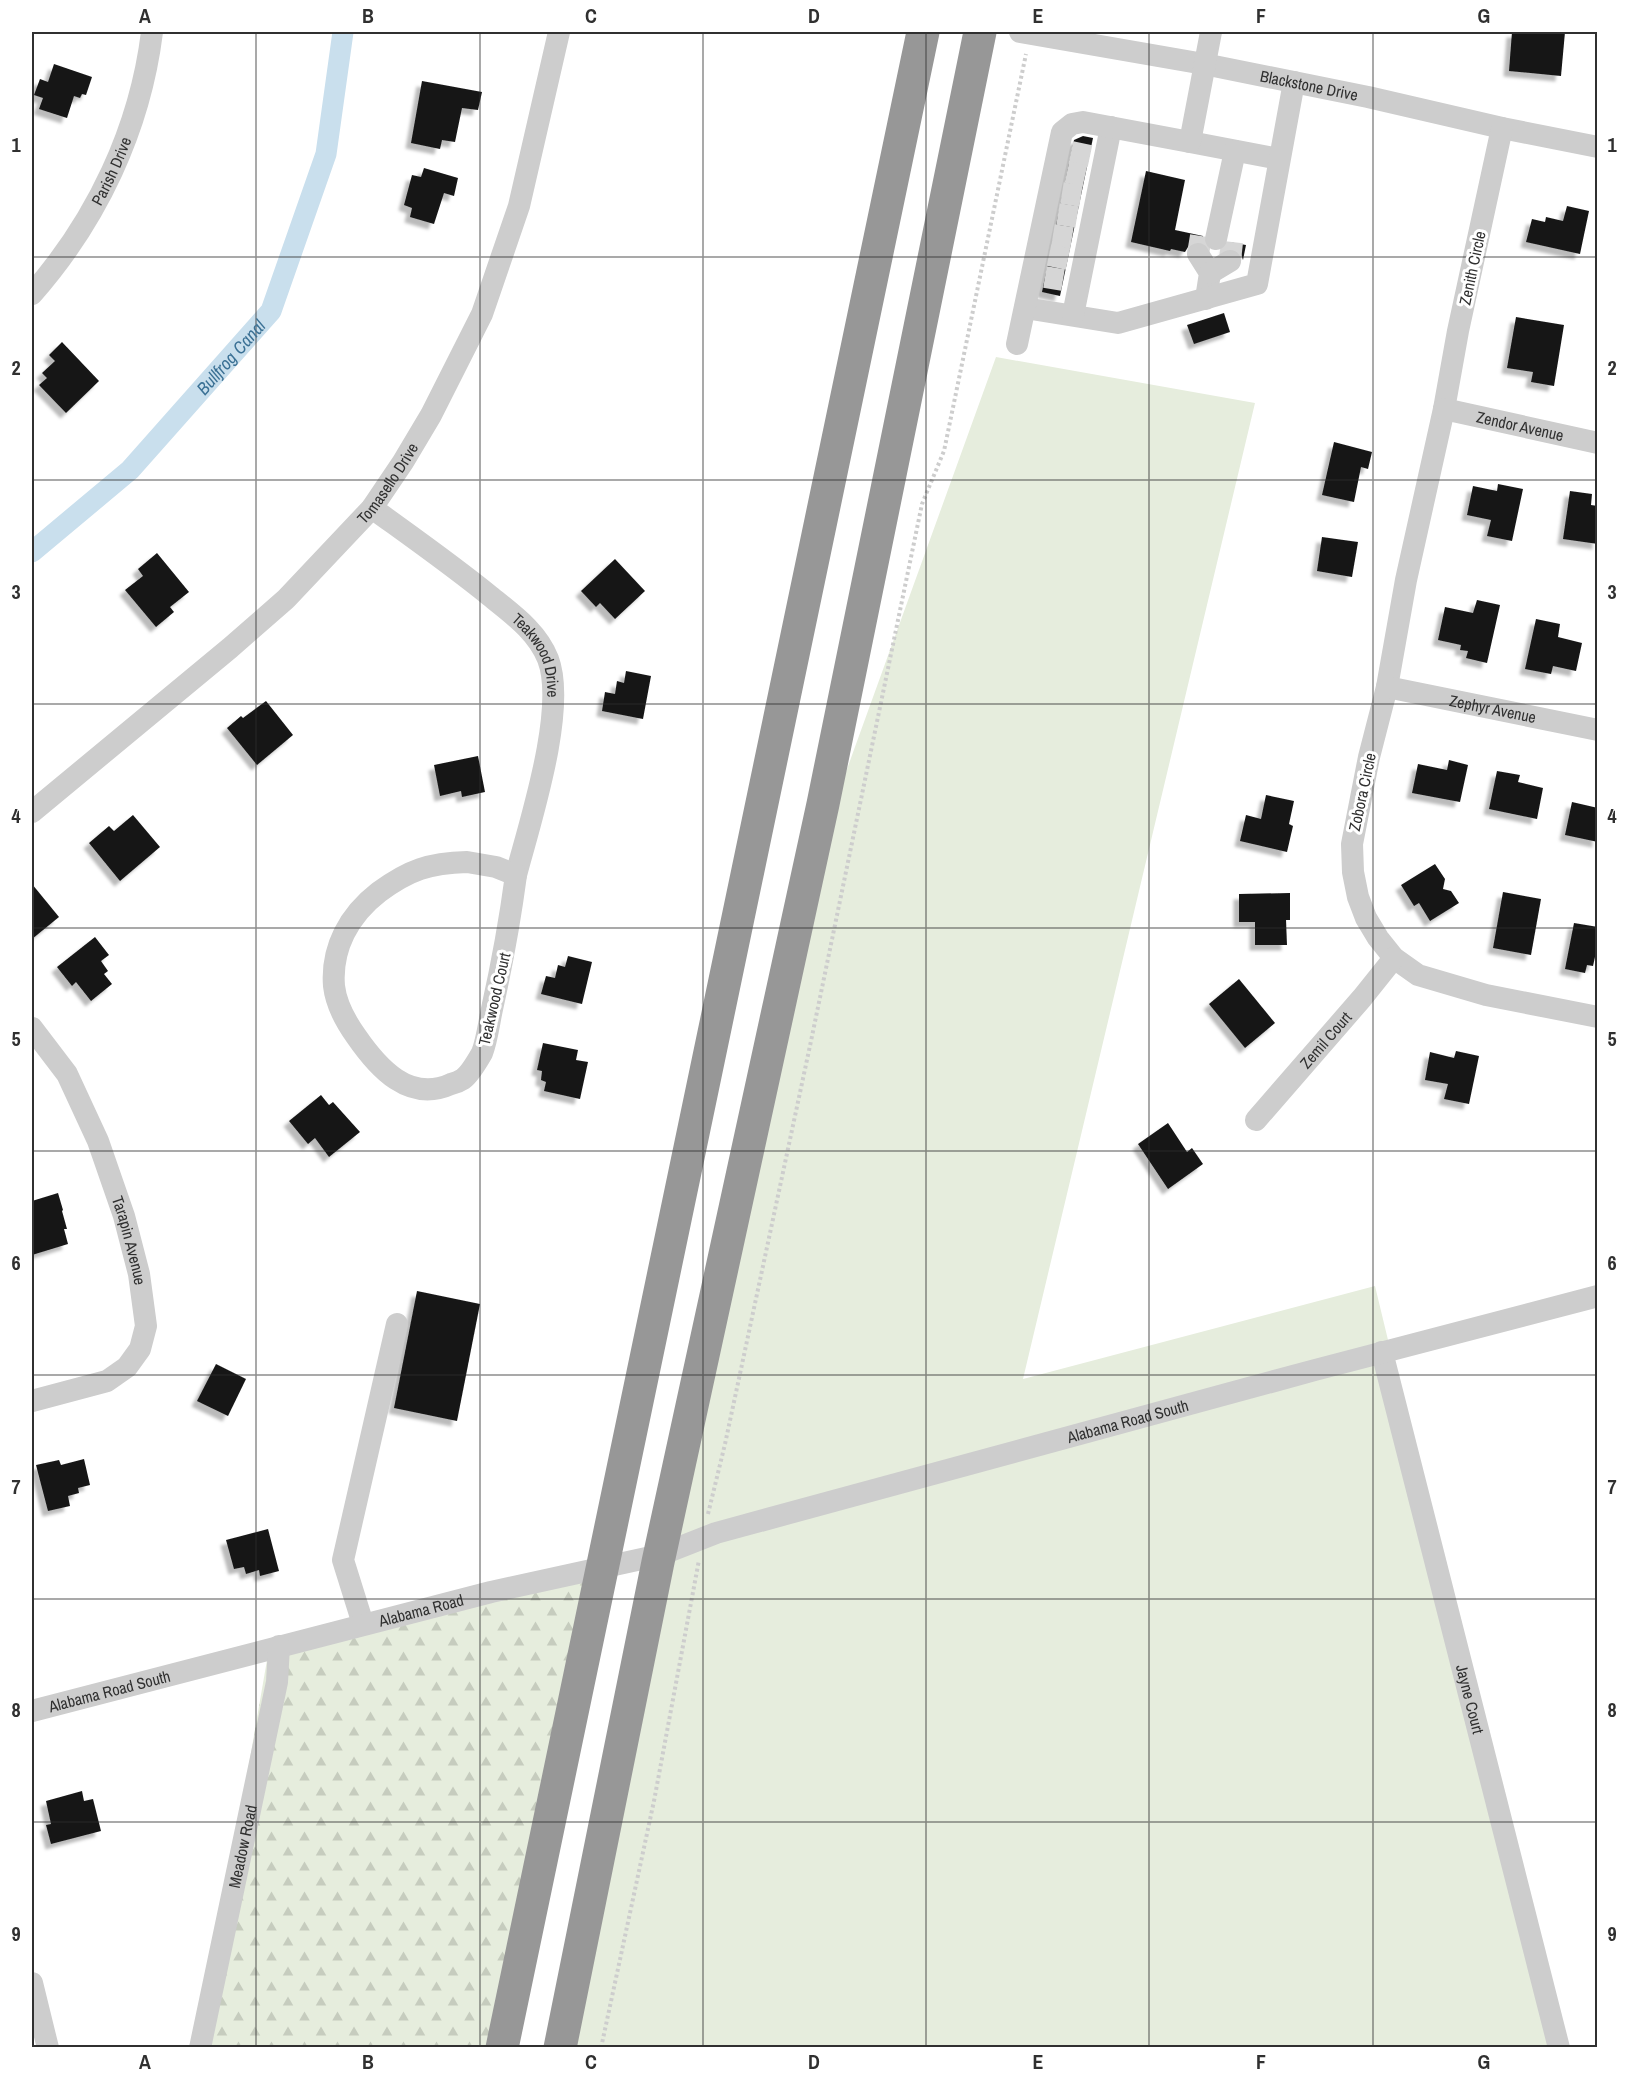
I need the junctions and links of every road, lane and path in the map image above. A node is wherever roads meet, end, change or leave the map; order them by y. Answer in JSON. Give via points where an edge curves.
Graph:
{"nodes":[{"id":1,"x":152,"y":32,"type":"edge"},
{"id":2,"x":559,"y":32,"type":"edge"},
{"id":3,"x":923,"y":32,"type":"edge"},
{"id":4,"x":980,"y":32,"type":"edge"},
{"id":5,"x":1020,"y":32,"type":"edge"},
{"id":6,"x":1211,"y":32,"type":"edge"},
{"id":7,"x":1204,"y":64,"type":"junction"},
{"id":8,"x":1024,"y":66,"type":"dead end"},
{"id":9,"x":1294,"y":82,"type":"junction"},
{"id":10,"x":1111,"y":127,"type":"junction"},
{"id":11,"x":1502,"y":128,"type":"junction"},
{"id":12,"x":1190,"y":142,"type":"junction"},
{"id":13,"x":1598,"y":147,"type":"edge"},
{"id":14,"x":1235,"y":151,"type":"junction"},
{"id":15,"x":1280,"y":159,"type":"junction"},
{"id":16,"x":1068,"y":216,"type":"junction"},
{"id":17,"x":32,"y":294,"type":"edge"},
{"id":18,"x":1206,"y":298,"type":"junction"},
{"id":19,"x":1025,"y":308,"type":"junction"},
{"id":20,"x":1073,"y":315,"type":"junction"},
{"id":21,"x":1017,"y":344,"type":"dead end"},
{"id":22,"x":1444,"y":409,"type":"junction"},
{"id":23,"x":1598,"y":443,"type":"edge"},
{"id":24,"x":372,"y":508,"type":"junction"},
{"id":25,"x":1387,"y":687,"type":"junction"},
{"id":26,"x":1598,"y":730,"type":"edge"},
{"id":27,"x":32,"y":812,"type":"edge"},
{"id":28,"x":516,"y":875,"type":"junction"},
{"id":29,"x":1394,"y":958,"type":"junction"},
{"id":30,"x":1598,"y":1017,"type":"edge"},
{"id":31,"x":32,"y":1028,"type":"edge"},
{"id":32,"x":1256,"y":1120,"type":"dead end"},
{"id":33,"x":1598,"y":1296,"type":"edge"},
{"id":34,"x":397,"y":1324,"type":"dead end"},
{"id":35,"x":1382,"y":1352,"type":"junction"},
{"id":36,"x":32,"y":1401,"type":"edge"},
{"id":37,"x":715,"y":1480,"type":"dead end"},
{"id":38,"x":660,"y":1555,"type":"junction"},
{"id":39,"x":699,"y":1556,"type":"dead end"},
{"id":40,"x":603,"y":1568,"type":"junction"},
{"id":41,"x":363,"y":1624,"type":"junction"},
{"id":42,"x":279,"y":1646,"type":"junction"},
{"id":43,"x":185,"y":1671,"type":"joint"},
{"id":44,"x":32,"y":1711,"type":"edge"},
{"id":45,"x":32,"y":1983,"type":"edge"},
{"id":46,"x":48,"y":2048,"type":"edge"},
{"id":47,"x":200,"y":2048,"type":"edge"},
{"id":48,"x":502,"y":2048,"type":"edge"},
{"id":49,"x":560,"y":2048,"type":"edge"},
{"id":50,"x":601,"y":2048,"type":"edge"},
{"id":51,"x":1559,"y":2048,"type":"edge"}],
"edges":[{"from":1,"to":17,"type":"street","name":"Parish Drive","via":[[136,110],[122,152],[92,212]]},
{"from":2,"to":24,"type":"street","name":"Tomasello Drive","via":[[519,206],[482,314],[431,415]]},
{"from":3,"to":40,"type":"highway"},
{"from":4,"to":38,"type":"highway","via":[[822,804]]},
{"from":5,"to":7,"type":"street","name":"Blackstone Drive"},
{"from":6,"to":7,"type":"street"},
{"from":7,"to":9,"type":"street","name":"Blackstone Drive"},
{"from":7,"to":12,"type":"street"},
{"from":8,"to":37,"type":"path","via":[[944,451],[922,504]]},
{"from":9,"to":11,"type":"street","name":"Blackstone Drive"},
{"from":9,"to":15,"type":"street"},
{"from":10,"to":12,"type":"street"},
{"from":10,"to":16,"type":"street"},
{"from":10,"to":16,"type":"street","via":[[1083,122],[1062,132]]},
{"from":11,"to":13,"type":"street","name":"Blackstone Drive"},
{"from":11,"to":22,"type":"street","name":"Zenith Circle"},
{"from":12,"to":14,"type":"street"},
{"from":14,"to":15,"type":"street"},
{"from":14,"to":18,"type":"street"},
{"from":15,"to":18,"type":"street","via":[[1257,284]]},
{"from":16,"to":19,"type":"street"},
{"from":16,"to":20,"type":"street"},
{"from":18,"to":20,"type":"street","via":[[1118,323]]},
{"from":19,"to":20,"type":"street"},
{"from":19,"to":21,"type":"street"},
{"from":22,"to":23,"type":"street","name":"Zendor Avenue"},
{"from":22,"to":25,"type":"street","name":"Zobora Circle"},
{"from":24,"to":27,"type":"street","name":"Tomasello Drive","via":[[286,599]]},
{"from":24,"to":28,"type":"street","name":"Teakwood Drive","via":[[465,575],[523,624],[538,639],[548,660],[553,686],[549,736]]},
{"from":25,"to":26,"type":"street","name":"Zephyr Avenue"},
{"from":25,"to":29,"type":"street","name":"Zobora Circle","via":[[1352,844],[1358,897],[1366,918]]},
{"from":28,"to":28,"type":"street","name":"Teakwood Court","via":[[506,944],[482,1053],[464,1079],[439,1090],[417,1089],[396,1080],[376,1063],[345,1020],[334,988],[334,963],[340,939],[353,916],[371,898],[414,870],[440,863],[467,862]]},
{"from":29,"to":30,"type":"street","name":"Zobora Circle","via":[[1418,975],[1438,982]]},
{"from":29,"to":32,"type":"street","name":"Zemil Court"},
{"from":31,"to":36,"type":"street","name":"Tarapin Avenue","via":[[67,1074],[98,1141],[140,1274],[146,1326],[140,1349],[127,1367],[107,1381]]},
{"from":33,"to":35,"type":"street","name":"Alabama Road South"},
{"from":34,"to":41,"type":"street","via":[[343,1560]]},
{"from":35,"to":38,"type":"street","name":"Alabama Road South","via":[[716,1533]]},
{"from":35,"to":51,"type":"street","name":"Jayne Court"},
{"from":38,"to":40,"type":"street","name":"Alabama Road"},
{"from":38,"to":49,"type":"highway"},
{"from":39,"to":50,"type":"path","via":[[654,1801]]},
{"from":40,"to":41,"type":"street","name":"Alabama Road"},
{"from":40,"to":48,"type":"highway"},
{"from":41,"to":42,"type":"street","name":"Alabama Road"},
{"from":42,"to":43,"type":"street","name":"Alabama Road"},
{"from":42,"to":47,"type":"street","name":"Meadow Road","via":[[277,1682]]},
{"from":43,"to":44,"type":"street","name":"Alabama Road South"},
{"from":45,"to":46,"type":"street"}]}
